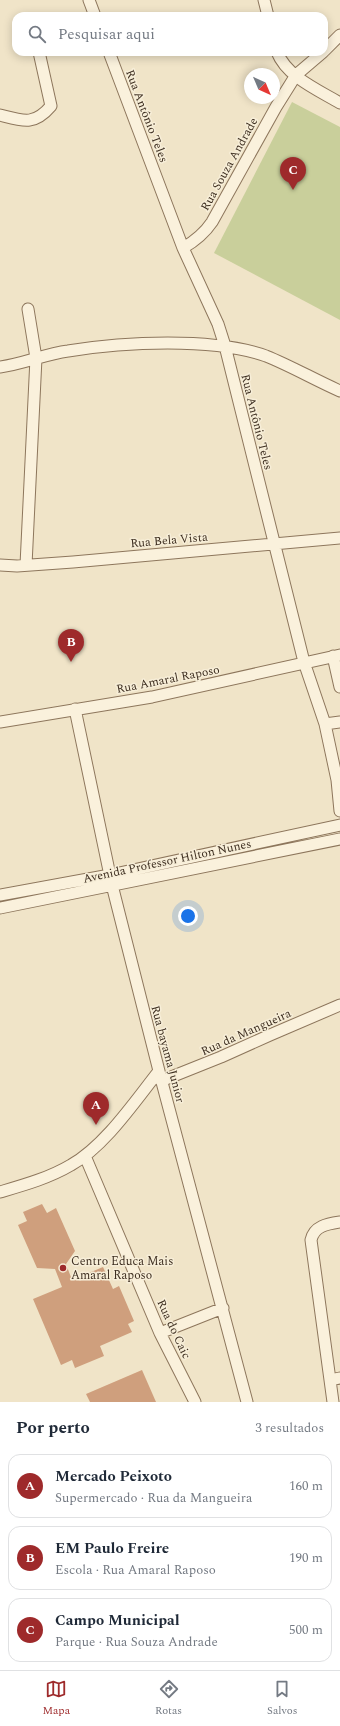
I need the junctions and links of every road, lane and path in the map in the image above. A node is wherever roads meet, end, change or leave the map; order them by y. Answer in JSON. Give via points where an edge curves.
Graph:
{"nodes":[{"id":1,"x":89,"y":0,"type":"edge"},
{"id":2,"x":264,"y":0,"type":"edge"},
{"id":3,"x":94,"y":12,"type":"edge"},
{"id":4,"x":267,"y":12,"type":"edge"},
{"id":5,"x":340,"y":35,"type":"edge"},
{"id":6,"x":328,"y":48,"type":"edge"},
{"id":7,"x":40,"y":56,"type":"edge"},
{"id":8,"x":111,"y":56,"type":"edge"},
{"id":9,"x":279,"y":56,"type":"edge"},
{"id":10,"x":319,"y":56,"type":"edge"},
{"id":11,"x":296,"y":75,"type":"junction"},
{"id":12,"x":340,"y":103,"type":"edge"},
{"id":13,"x":0,"y":115,"type":"edge"},
{"id":14,"x":183,"y":248,"type":"junction"},
{"id":15,"x":28,"y":309,"type":"dead end"},
{"id":16,"x":225,"y":346,"type":"junction"},
{"id":17,"x":36,"y":358,"type":"junction"},
{"id":18,"x":0,"y":367,"type":"edge"},
{"id":19,"x":340,"y":391,"type":"edge"},
{"id":20,"x":340,"y":538,"type":"edge"},
{"id":21,"x":274,"y":543,"type":"junction"},
{"id":22,"x":0,"y":565,"type":"edge"},
{"id":23,"x":26,"y":565,"type":"junction"},
{"id":24,"x":336,"y":656,"type":"edge"},
{"id":25,"x":304,"y":662,"type":"junction"},
{"id":26,"x":340,"y":687,"type":"edge"},
{"id":27,"x":75,"y":709,"type":"junction"},
{"id":28,"x":0,"y":722,"type":"edge"},
{"id":29,"x":340,"y":722,"type":"edge"},
{"id":30,"x":325,"y":724,"type":"junction"},
{"id":31,"x":340,"y":811,"type":"edge"},
{"id":32,"x":340,"y":826,"type":"edge"},
{"id":33,"x":340,"y":839,"type":"edge"},
{"id":34,"x":111,"y":880,"type":"junction"},
{"id":35,"x":0,"y":895,"type":"edge"},
{"id":36,"x":0,"y":908,"type":"edge"},
{"id":37,"x":340,"y":1005,"type":"edge"},
{"id":38,"x":160,"y":1076,"type":"junction"},
{"id":39,"x":85,"y":1156,"type":"junction"},
{"id":40,"x":0,"y":1192,"type":"edge"},
{"id":41,"x":340,"y":1222,"type":"edge"},
{"id":42,"x":223,"y":1308,"type":"junction"},
{"id":43,"x":160,"y":1333,"type":"junction"},
{"id":44,"x":335,"y":1379,"type":"edge"},
{"id":45,"x":195,"y":1402,"type":"edge"},
{"id":46,"x":248,"y":1402,"type":"edge"},
{"id":47,"x":333,"y":1402,"type":"edge"}],
"edges":[{"from":1,"to":3,"type":"street"},
{"from":2,"to":4,"type":"street"},
{"from":5,"to":6,"type":"street","name":"Rua Souza Andrade"},
{"from":7,"to":13,"type":"street","via":[[51,106],[38,119],[24,121]]},
{"from":8,"to":14,"type":"street","name":"Rua Antônio Teles"},
{"from":9,"to":11,"type":"street","via":[[285,67]]},
{"from":10,"to":11,"type":"street","name":"Rua Souza Andrade"},
{"from":11,"to":12,"type":"street"},
{"from":11,"to":14,"type":"street","name":"Rua Souza Andrade","via":[[212,222],[201,236]]},
{"from":14,"to":16,"type":"street","name":"Rua Antônio Teles","via":[[218,324]]},
{"from":15,"to":17,"type":"street"},
{"from":16,"to":17,"type":"street","via":[[118,345]]},
{"from":16,"to":19,"type":"street","via":[[266,356]]},
{"from":16,"to":21,"type":"street","name":"Rua Antônio Teles"},
{"from":17,"to":18,"type":"street"},
{"from":17,"to":23,"type":"street"},
{"from":20,"to":21,"type":"street","name":"Rua Bela Vista"},
{"from":21,"to":23,"type":"street","name":"Rua Bela Vista"},
{"from":21,"to":25,"type":"street","name":"Rua Antônio Teles"},
{"from":22,"to":23,"type":"street","name":"Rua Bela Vista"},
{"from":24,"to":25,"type":"street","name":"Rua Amaral Raposo"},
{"from":24,"to":26,"type":"street"},
{"from":25,"to":27,"type":"street","name":"Rua Amaral Raposo","via":[[152,696]]},
{"from":25,"to":30,"type":"street","name":"Rua Antônio Teles"},
{"from":27,"to":28,"type":"street","name":"Rua Amaral Raposo"},
{"from":27,"to":34,"type":"street","name":"Rua bayama Junior"},
{"from":29,"to":30,"type":"street"},
{"from":30,"to":31,"type":"street","name":"Rua Antônio Teles"},
{"from":32,"to":34,"type":"street","name":"Avenida Professor Hilton Nunes"},
{"from":33,"to":34,"type":"street","name":"Avenida Professor Hilton Nunes"},
{"from":34,"to":35,"type":"street","name":"Avenida Professor Hilton Nunes"},
{"from":34,"to":36,"type":"street","name":"Avenida Professor Hilton Nunes"},
{"from":34,"to":38,"type":"street","name":"Rua bayama Junior"},
{"from":37,"to":38,"type":"street","name":"Rua da Mangueira","via":[[221,1057]]},
{"from":38,"to":39,"type":"street","name":"Rua da Mangueira"},
{"from":38,"to":42,"type":"street","name":"Rua bayama Junior"},
{"from":39,"to":40,"type":"street","name":"Rua da Mangueira","via":[[45,1178]]},
{"from":39,"to":43,"type":"street","name":"Rua do Caic"},
{"from":41,"to":44,"type":"street","via":[[314,1231],[311,1240]]},
{"from":42,"to":43,"type":"street"},
{"from":42,"to":46,"type":"street","name":"Rua bayama Junior"},
{"from":43,"to":45,"type":"street","name":"Rua do Caic"},
{"from":44,"to":47,"type":"street"}]}
